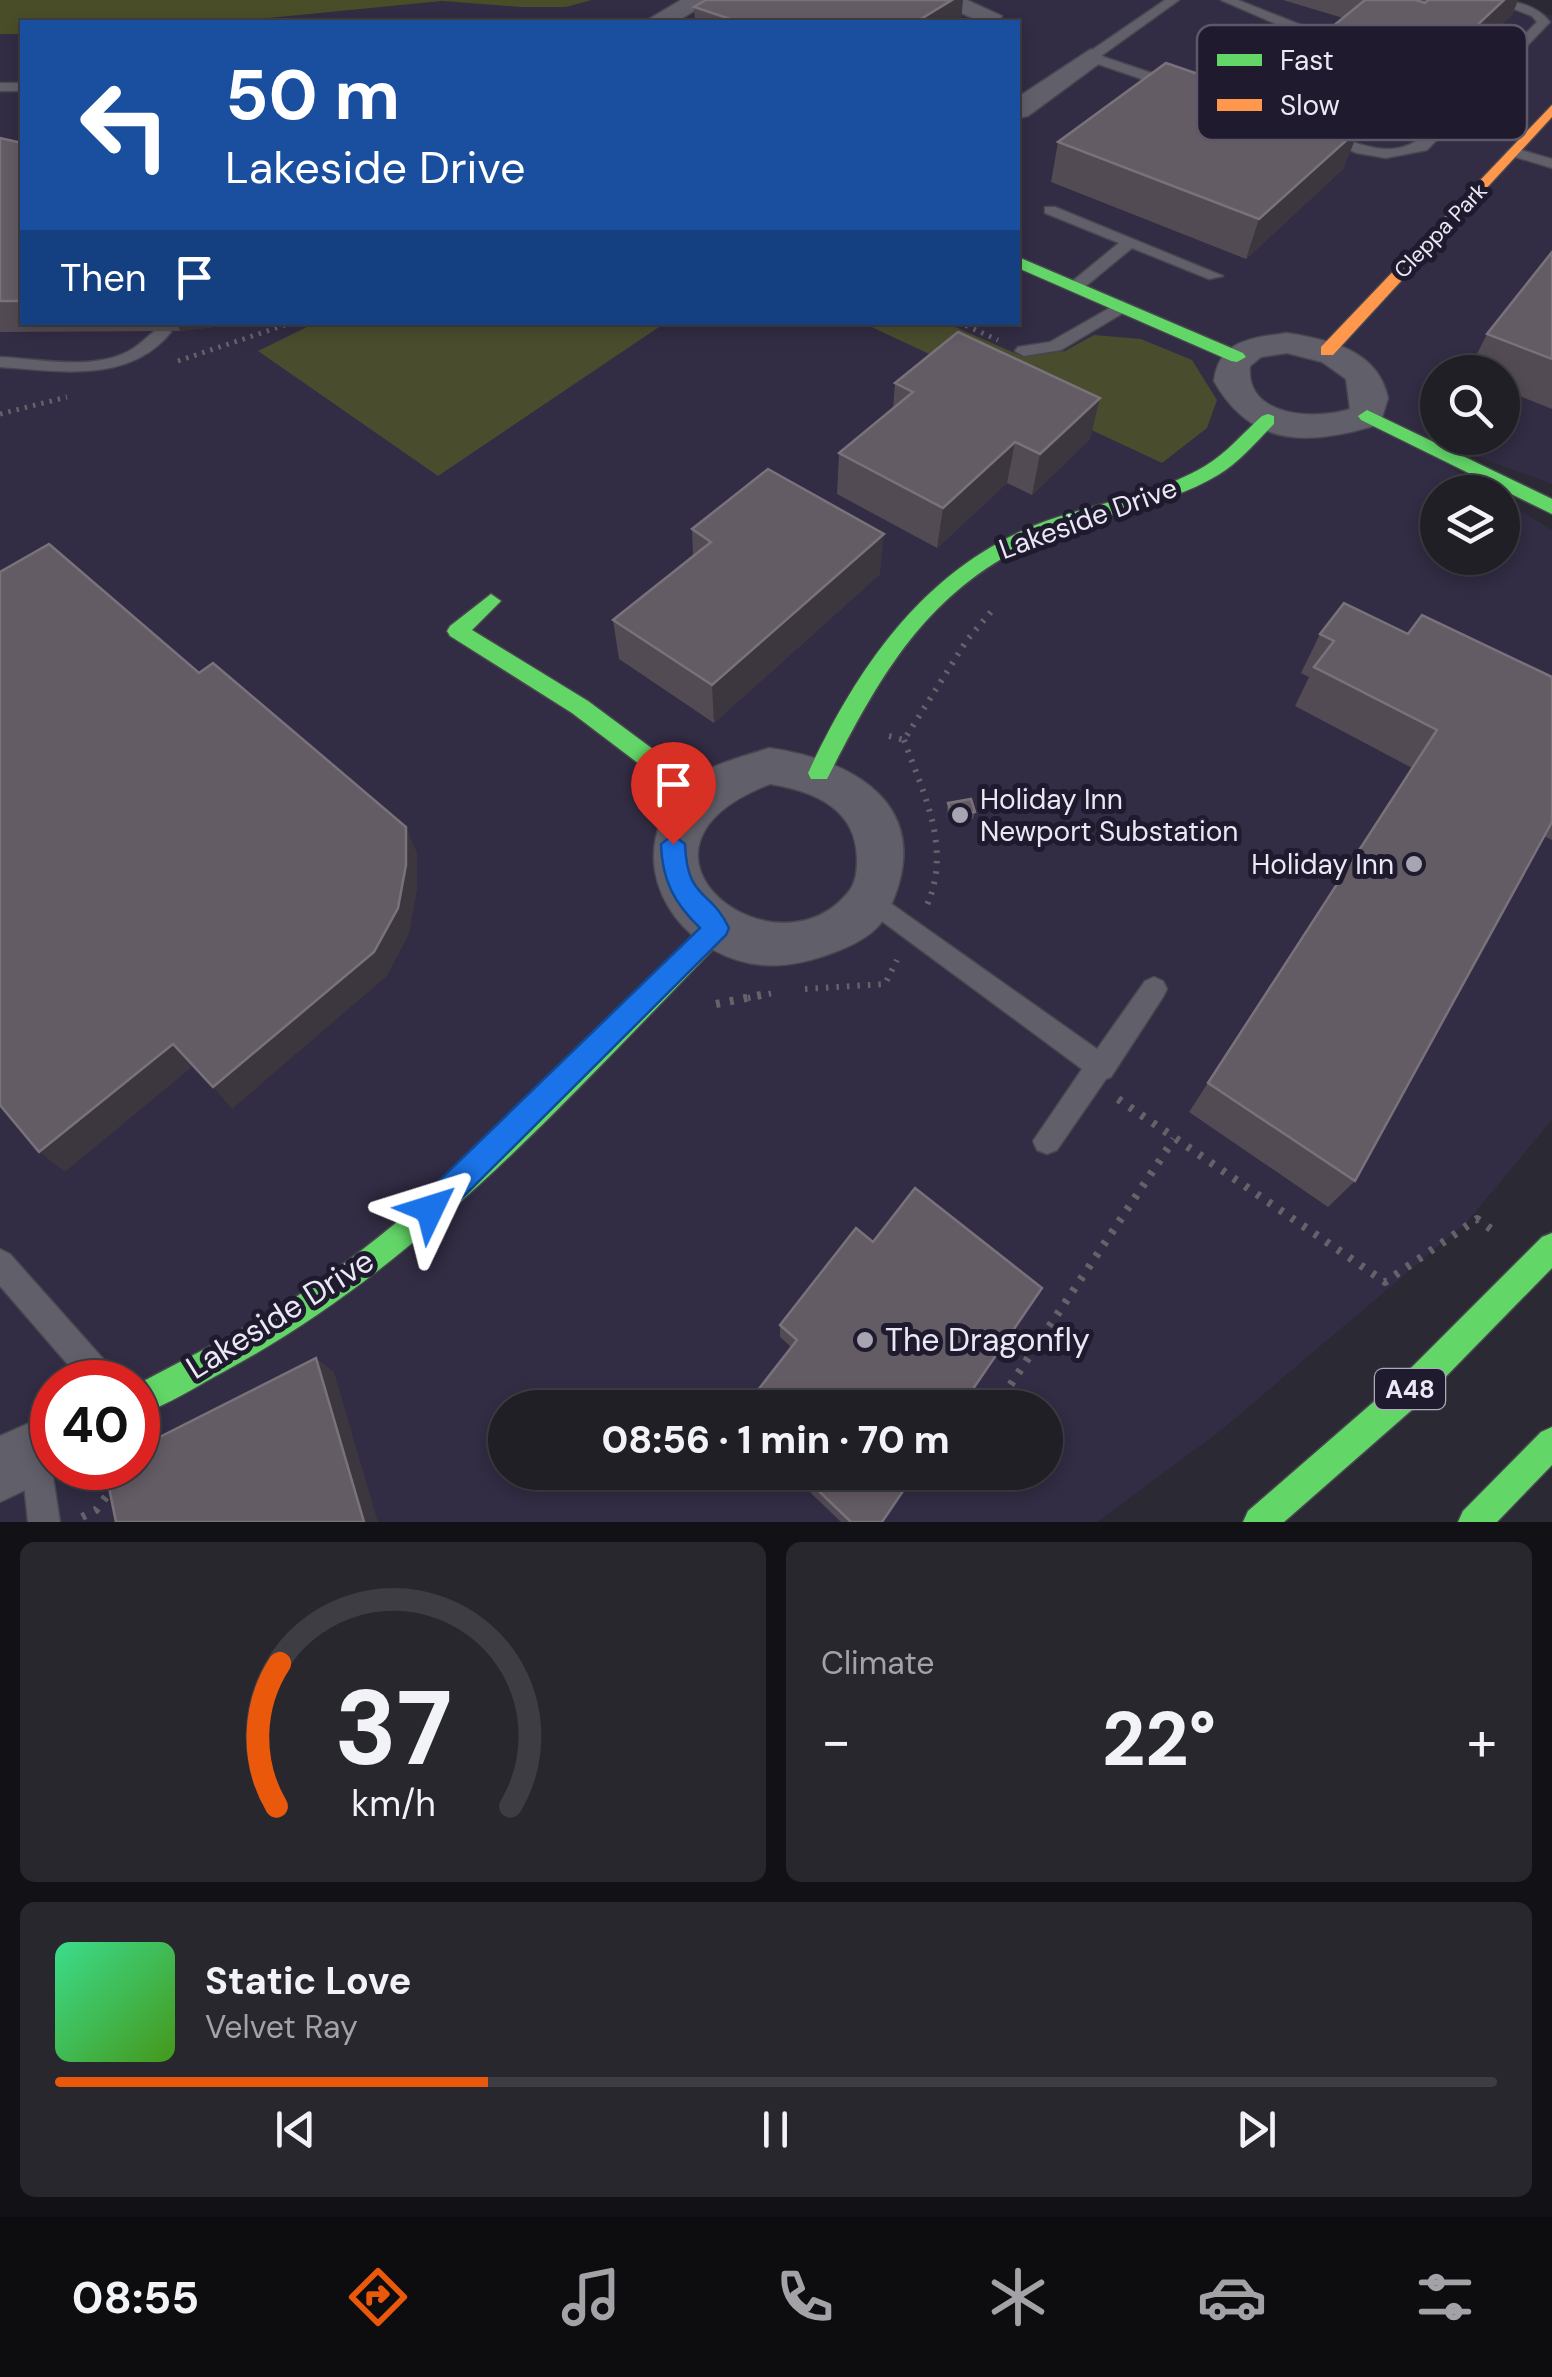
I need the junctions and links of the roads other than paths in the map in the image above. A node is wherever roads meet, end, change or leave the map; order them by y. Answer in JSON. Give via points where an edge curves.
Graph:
{"nodes":[{"id":1,"x":700,"y":0,"type":"edge"},
{"id":2,"x":942,"y":0,"type":"edge"},
{"id":3,"x":1173,"y":0,"type":"edge"},
{"id":4,"x":1227,"y":0,"type":"edge"},
{"id":5,"x":1498,"y":0,"type":"edge"},
{"id":6,"x":989,"y":16,"type":"dead end"},
{"id":7,"x":661,"y":20,"type":"edge"},
{"id":8,"x":1290,"y":25,"type":"edge"},
{"id":9,"x":1527,"y":40,"type":"edge"},
{"id":10,"x":1091,"y":58,"type":"junction"},
{"id":11,"x":1185,"y":90,"type":"edge"},
{"id":12,"x":1552,"y":108,"type":"edge"},
{"id":13,"x":1020,"y":109,"type":"edge"},
{"id":14,"x":1527,"y":137,"type":"edge"},
{"id":15,"x":1333,"y":140,"type":"edge"},
{"id":16,"x":1429,"y":140,"type":"edge"},
{"id":17,"x":1524,"y":140,"type":"edge"},
{"id":18,"x":1514,"y":152,"type":"junction"},
{"id":19,"x":1552,"y":164,"type":"edge"},
{"id":20,"x":1050,"y":210,"type":"dead end"},
{"id":21,"x":1128,"y":243,"type":"junction"},
{"id":22,"x":1020,"y":263,"type":"edge"},
{"id":23,"x":1215,"y":276,"type":"dead end"},
{"id":24,"x":1075,"y":287,"type":"junction"},
{"id":25,"x":1122,"y":306,"type":"junction"},
{"id":26,"x":163,"y":332,"type":"dead end"},
{"id":27,"x":1024,"y":351,"type":"road end"},
{"id":28,"x":1327,"y":351,"type":"junction"},
{"id":29,"x":1237,"y":357,"type":"junction"},
{"id":30,"x":0,"y":362,"type":"edge"},
{"id":31,"x":1367,"y":416,"type":"junction"},
{"id":32,"x":1268,"y":420,"type":"junction"},
{"id":33,"x":1552,"y":507,"type":"edge"},
{"id":34,"x":491,"y":601,"type":"dead end"},
{"id":35,"x":819,"y":773,"type":"junction"},
{"id":36,"x":700,"y":797,"type":"junction"},
{"id":37,"x":869,"y":898,"type":"junction"},
{"id":38,"x":717,"y":928,"type":"junction"},
{"id":39,"x":1154,"y":989,"type":"dead end"},
{"id":40,"x":1098,"y":1074,"type":"junction"},
{"id":41,"x":1047,"y":1140,"type":"dead end"},
{"id":42,"x":1545,"y":1255,"type":"edge"},
{"id":43,"x":0,"y":1264,"type":"edge"},
{"id":44,"x":84,"y":1360,"type":"edge"},
{"id":45,"x":160,"y":1388,"type":"edge"},
{"id":46,"x":1552,"y":1444,"type":"edge"},
{"id":47,"x":37,"y":1490,"type":"edge"},
{"id":48,"x":44,"y":1522,"type":"edge"},
{"id":49,"x":1259,"y":1522,"type":"edge"},
{"id":50,"x":1474,"y":1522,"type":"edge"}],
"edges":[{"from":1,"to":7,"type":"street"},
{"from":2,"to":6,"type":"street"},
{"from":3,"to":10,"type":"lane"},
{"from":4,"to":8,"type":"lane"},
{"from":5,"to":9,"type":"lane","via":[[1544,22]]},
{"from":10,"to":11,"type":"lane"},
{"from":10,"to":13,"type":"street"},
{"from":12,"to":14,"type":"street","name":"Cleppa Park"},
{"from":15,"to":16,"type":"lane","via":[[1380,156],[1406,155]]},
{"from":17,"to":18,"type":"street","name":"Cleppa Park"},
{"from":18,"to":19,"type":"lane"},
{"from":18,"to":28,"type":"street","name":"Cleppa Park"},
{"from":20,"to":21,"type":"lane"},
{"from":21,"to":23,"type":"lane"},
{"from":21,"to":24,"type":"lane"},
{"from":22,"to":24,"type":"street"},
{"from":24,"to":25,"type":"street"},
{"from":25,"to":27,"type":"lane","via":[[1055,346]]},
{"from":25,"to":29,"type":"street"},
{"from":26,"to":30,"type":"lane","via":[[139,356],[100,366]]},
{"from":28,"to":29,"type":"street","via":[[1273,343]]},
{"from":28,"to":31,"type":"street","via":[[1365,376],[1372,400]]},
{"from":29,"to":32,"type":"street","via":[[1228,378],[1236,396]]},
{"from":31,"to":32,"type":"street","via":[[1308,430]]},
{"from":31,"to":33,"type":"street"},
{"from":32,"to":35,"type":"street","name":"Lakeside Drive","via":[[1213,470],[1154,498],[1040,530],[983,557],[940,588],[840,720]]},
{"from":34,"to":36,"type":"street","via":[[458,631],[580,707]]},
{"from":35,"to":36,"type":"street","via":[[769,766],[735,774]]},
{"from":35,"to":37,"type":"street","via":[[866,806],[882,838],[880,882]]},
{"from":36,"to":38,"type":"street","via":[[673,844],[674,870],[687,900]]},
{"from":37,"to":38,"type":"street","via":[[831,933],[802,942],[763,944]]},
{"from":37,"to":40,"type":"lane"},
{"from":38,"to":45,"type":"street","name":"Lakeside Drive","via":[[459,1185],[346,1280]]},
{"from":39,"to":40,"type":"lane"},
{"from":40,"to":41,"type":"lane"},
{"from":42,"to":49,"type":"street","number":"A48","via":[[1342,1453]]},
{"from":43,"to":44,"type":"lane"},
{"from":46,"to":50,"type":"street"},
{"from":47,"to":48,"type":"lane"}]}
